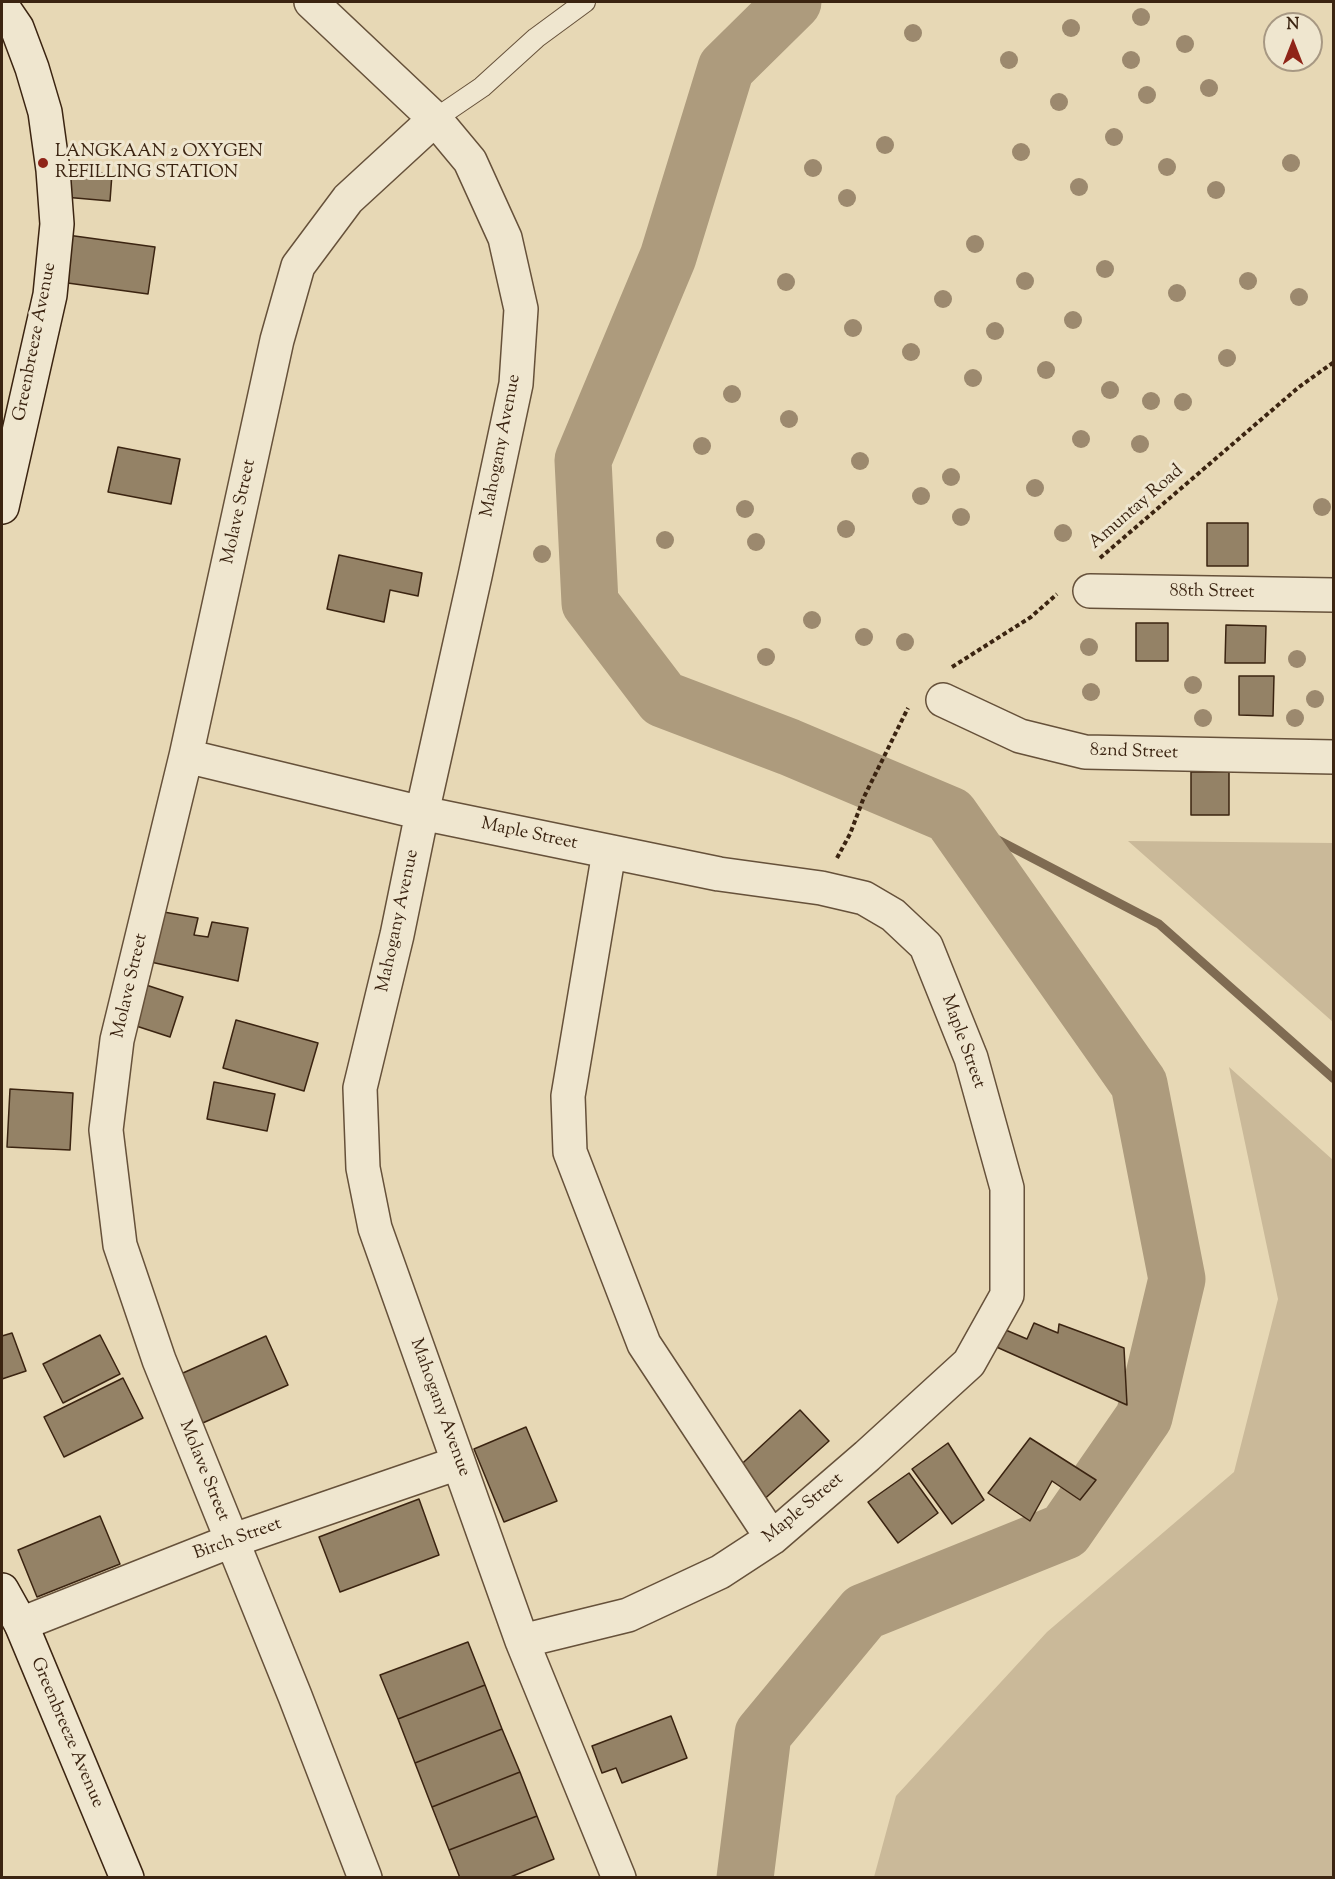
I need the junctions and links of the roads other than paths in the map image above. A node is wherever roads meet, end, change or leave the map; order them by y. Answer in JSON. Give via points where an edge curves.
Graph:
{"nodes":[{"id":1,"x":311,"y":2,"type":"edge"},
{"id":2,"x":585,"y":2,"type":"edge"},
{"id":3,"x":2,"y":6,"type":"edge"},
{"id":4,"x":435,"y":119,"type":"junction"},
{"id":5,"x":2,"y":507,"type":"edge"},
{"id":6,"x":1083,"y":581,"type":"road end"},
{"id":7,"x":1334,"y":595,"type":"edge"},
{"id":8,"x":943,"y":700,"type":"dead end"},
{"id":9,"x":186,"y":756,"type":"junction"},
{"id":10,"x":1334,"y":757,"type":"edge"},
{"id":11,"x":422,"y":813,"type":"junction"},
{"id":12,"x":609,"y":852,"type":"junction"},
{"id":13,"x":458,"y":1463,"type":"junction"},
{"id":14,"x":772,"y":1538,"type":"junction"},
{"id":15,"x":231,"y":1541,"type":"junction"},
{"id":16,"x":2,"y":1590,"type":"edge"},
{"id":17,"x":21,"y":1624,"type":"junction"},
{"id":18,"x":522,"y":1641,"type":"junction"},
{"id":19,"x":128,"y":1878,"type":"edge"},
{"id":20,"x":365,"y":1878,"type":"edge"},
{"id":21,"x":619,"y":1878,"type":"edge"}],
"edges":[{"from":1,"to":4,"type":"street","name":"Mahogany Avenue"},
{"from":2,"to":4,"type":"lane","via":[[536,38],[482,87]]},
{"from":3,"to":5,"type":"street","name":"Greenbreeze Avenue","via":[[16,28],[45,111],[57,224],[50,295]]},
{"from":4,"to":9,"type":"street","name":"Molave Street","via":[[348,200],[298,266],[278,340]]},
{"from":4,"to":11,"type":"street","name":"Mahogany Avenue","via":[[470,161],[505,238],[520,309],[516,384]]},
{"from":6,"to":7,"type":"street","name":"88th Street"},
{"from":8,"to":10,"type":"street","name":"82nd Street","via":[[1020,736],[1085,752]]},
{"from":9,"to":11,"type":"street","name":"Maple Street"},
{"from":9,"to":15,"type":"street","name":"Molave Street","via":[[117,1040],[106,1130],[120,1245],[159,1360]]},
{"from":11,"to":12,"type":"street","name":"Maple Street"},
{"from":11,"to":13,"type":"street","name":"Mahogany Avenue","via":[[360,1088],[363,1168],[375,1228]]},
{"from":12,"to":14,"type":"street","via":[[568,1096],[570,1152],[644,1344]]},
{"from":12,"to":14,"type":"street","name":"Maple Street","via":[[720,874],[821,888],[864,898],[892,915],[926,946],[971,1058],[1007,1188],[1007,1294],[969,1363]]},
{"from":13,"to":15,"type":"street","name":"Birch Street"},
{"from":13,"to":18,"type":"street","name":"Mahogany Avenue"},
{"from":14,"to":18,"type":"street","name":"Maple Street","via":[[720,1572],[628,1615]]},
{"from":15,"to":17,"type":"street","name":"Birch Street"},
{"from":15,"to":20,"type":"street","name":"Molave Street"},
{"from":16,"to":17,"type":"street","name":"Greenbreeze Avenue"},
{"from":17,"to":19,"type":"street","name":"Greenbreeze Avenue"},
{"from":18,"to":21,"type":"street","name":"Mahogany Avenue"}]}
